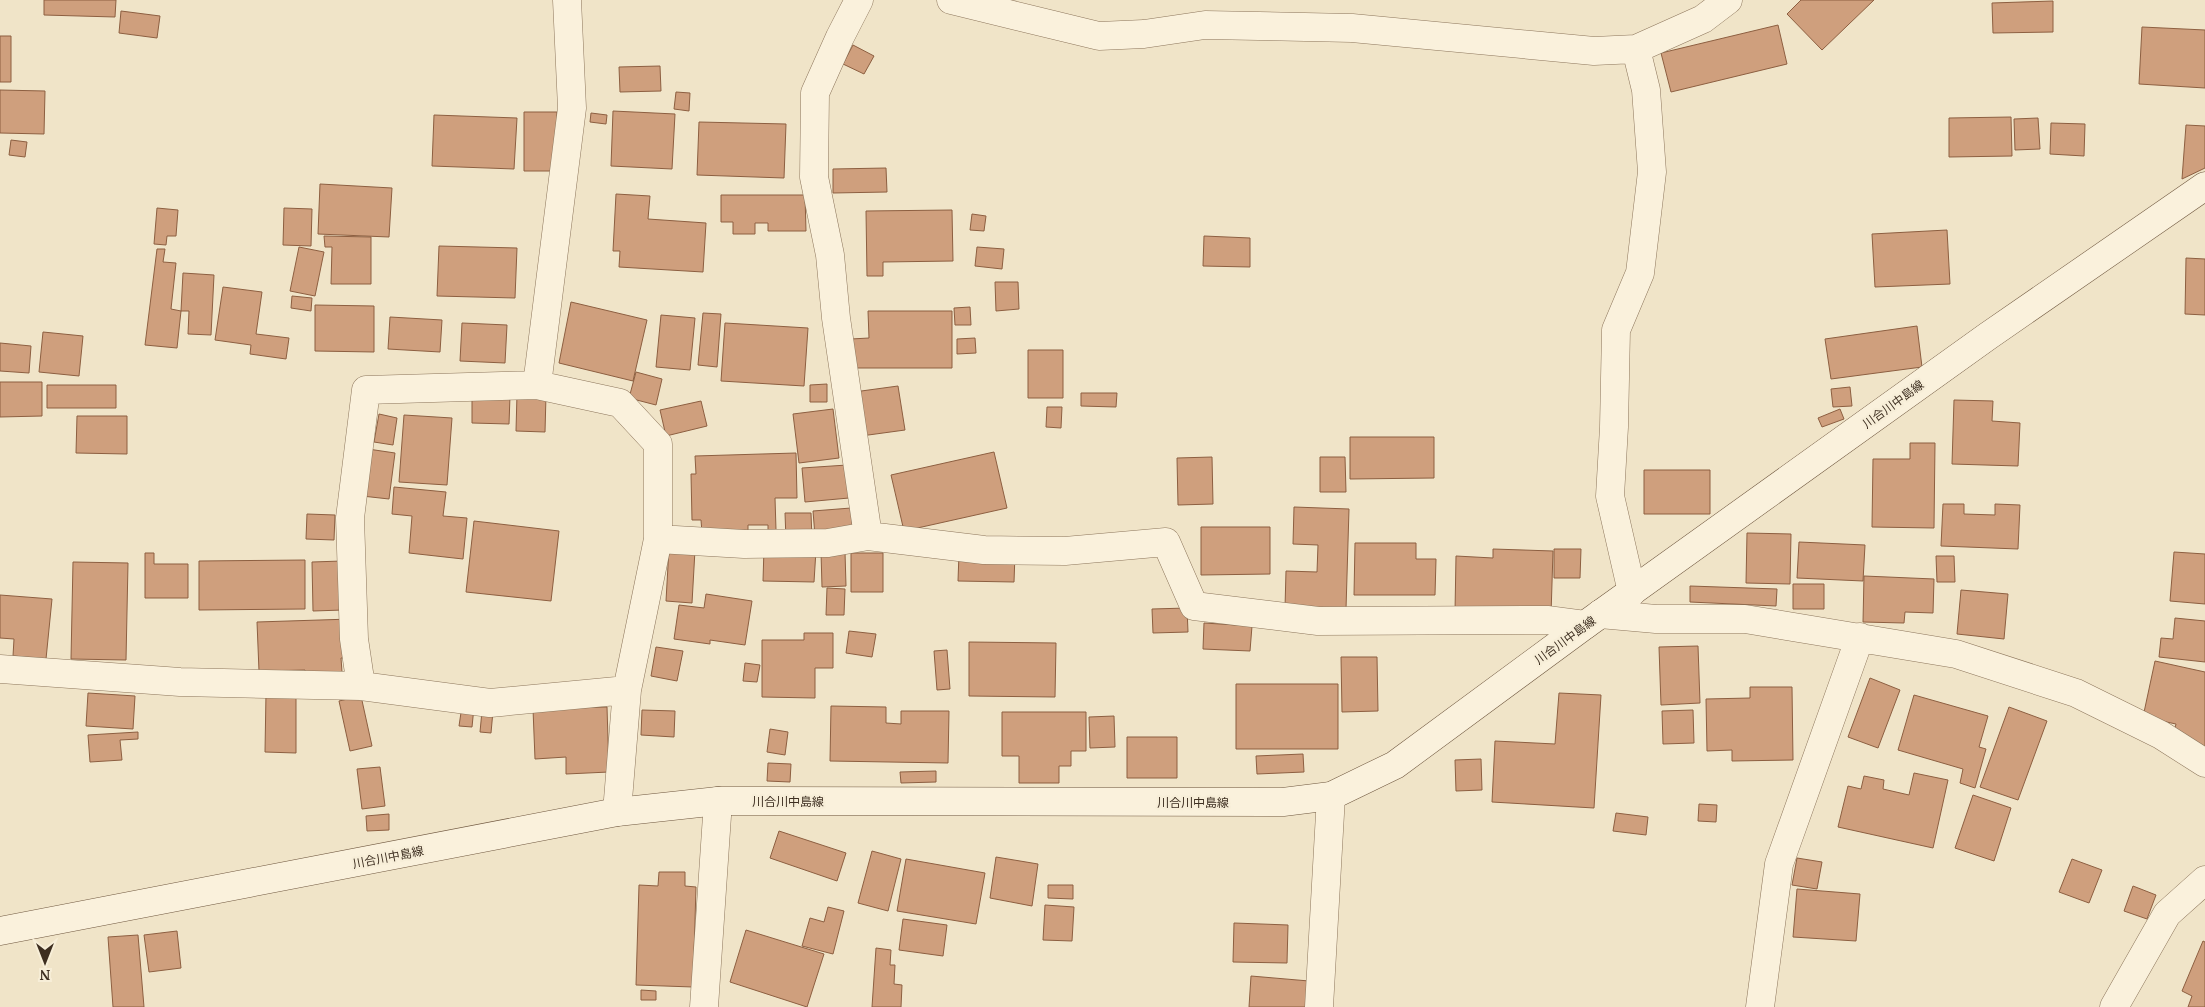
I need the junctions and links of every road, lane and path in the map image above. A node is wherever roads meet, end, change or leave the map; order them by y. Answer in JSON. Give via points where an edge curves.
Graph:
{"nodes":[{"id":1,"x":567,"y":0,"type":"edge"},
{"id":2,"x":859,"y":0,"type":"edge"},
{"id":3,"x":951,"y":0,"type":"edge"},
{"id":4,"x":1728,"y":0,"type":"edge"},
{"id":5,"x":1636,"y":49,"type":"junction"},
{"id":6,"x":2205,"y":186,"type":"edge"},
{"id":7,"x":537,"y":385,"type":"junction"},
{"id":8,"x":868,"y":536,"type":"junction"},
{"id":9,"x":658,"y":540,"type":"junction"},
{"id":10,"x":1632,"y":592,"type":"junction"},
{"id":11,"x":1593,"y":619,"type":"junction"},
{"id":12,"x":1860,"y":637,"type":"junction"},
{"id":13,"x":0,"y":669,"type":"edge"},
{"id":14,"x":361,"y":686,"type":"junction"},
{"id":15,"x":627,"y":690,"type":"junction"},
{"id":16,"x":2205,"y":763,"type":"edge"},
{"id":17,"x":1332,"y":796,"type":"junction"},
{"id":18,"x":718,"y":801,"type":"junction"},
{"id":19,"x":618,"y":812,"type":"junction"},
{"id":20,"x":2205,"y":880,"type":"edge"},
{"id":21,"x":0,"y":931,"type":"edge"},
{"id":22,"x":704,"y":1007,"type":"edge"},
{"id":23,"x":1319,"y":1007,"type":"edge"},
{"id":24,"x":1760,"y":1007,"type":"edge"},
{"id":25,"x":2114,"y":1007,"type":"edge"}],
"edges":[{"from":1,"to":7,"type":"street","via":[[572,108]]},
{"from":2,"to":8,"type":"street","via":[[815,93],[814,177],[830,254],[843,373]]},
{"from":3,"to":5,"type":"street","via":[[1099,36],[1144,34],[1205,25],[1343,28],[1544,48]]},
{"from":4,"to":5,"type":"street","via":[[1703,19]]},
{"from":5,"to":10,"type":"street","via":[[1646,90],[1652,172],[1640,273],[1616,330],[1610,496]]},
{"from":6,"to":10,"type":"street","name":"川合川中島線","via":[[1988,336]]},
{"from":7,"to":9,"type":"street","via":[[620,403],[658,444]]},
{"from":7,"to":14,"type":"street","via":[[366,390],[350,518],[354,639]]},
{"from":8,"to":9,"type":"street","via":[[828,543]]},
{"from":8,"to":11,"type":"street","via":[[984,550],[1065,551],[1166,542],[1194,606],[1318,621]]},
{"from":9,"to":15,"type":"street"},
{"from":10,"to":11,"type":"street","name":"川合川中島線"},
{"from":11,"to":12,"type":"street","via":[[1745,619]]},
{"from":11,"to":17,"type":"street","name":"川合川中島線","via":[[1395,765]]},
{"from":12,"to":16,"type":"street","via":[[1956,654],[2076,693],[2161,735]]},
{"from":12,"to":24,"type":"street","via":[[1780,864]]},
{"from":13,"to":14,"type":"street","via":[[180,682]]},
{"from":14,"to":15,"type":"street","via":[[490,702]]},
{"from":15,"to":19,"type":"street"},
{"from":17,"to":18,"type":"street","name":"川合川中島線","via":[[1283,802]]},
{"from":17,"to":23,"type":"street"},
{"from":18,"to":19,"type":"street","name":"川合川中島線"},
{"from":18,"to":22,"type":"street"},
{"from":19,"to":21,"type":"street","name":"川合川中島線"},
{"from":20,"to":25,"type":"street","via":[[2167,914]]}]}
